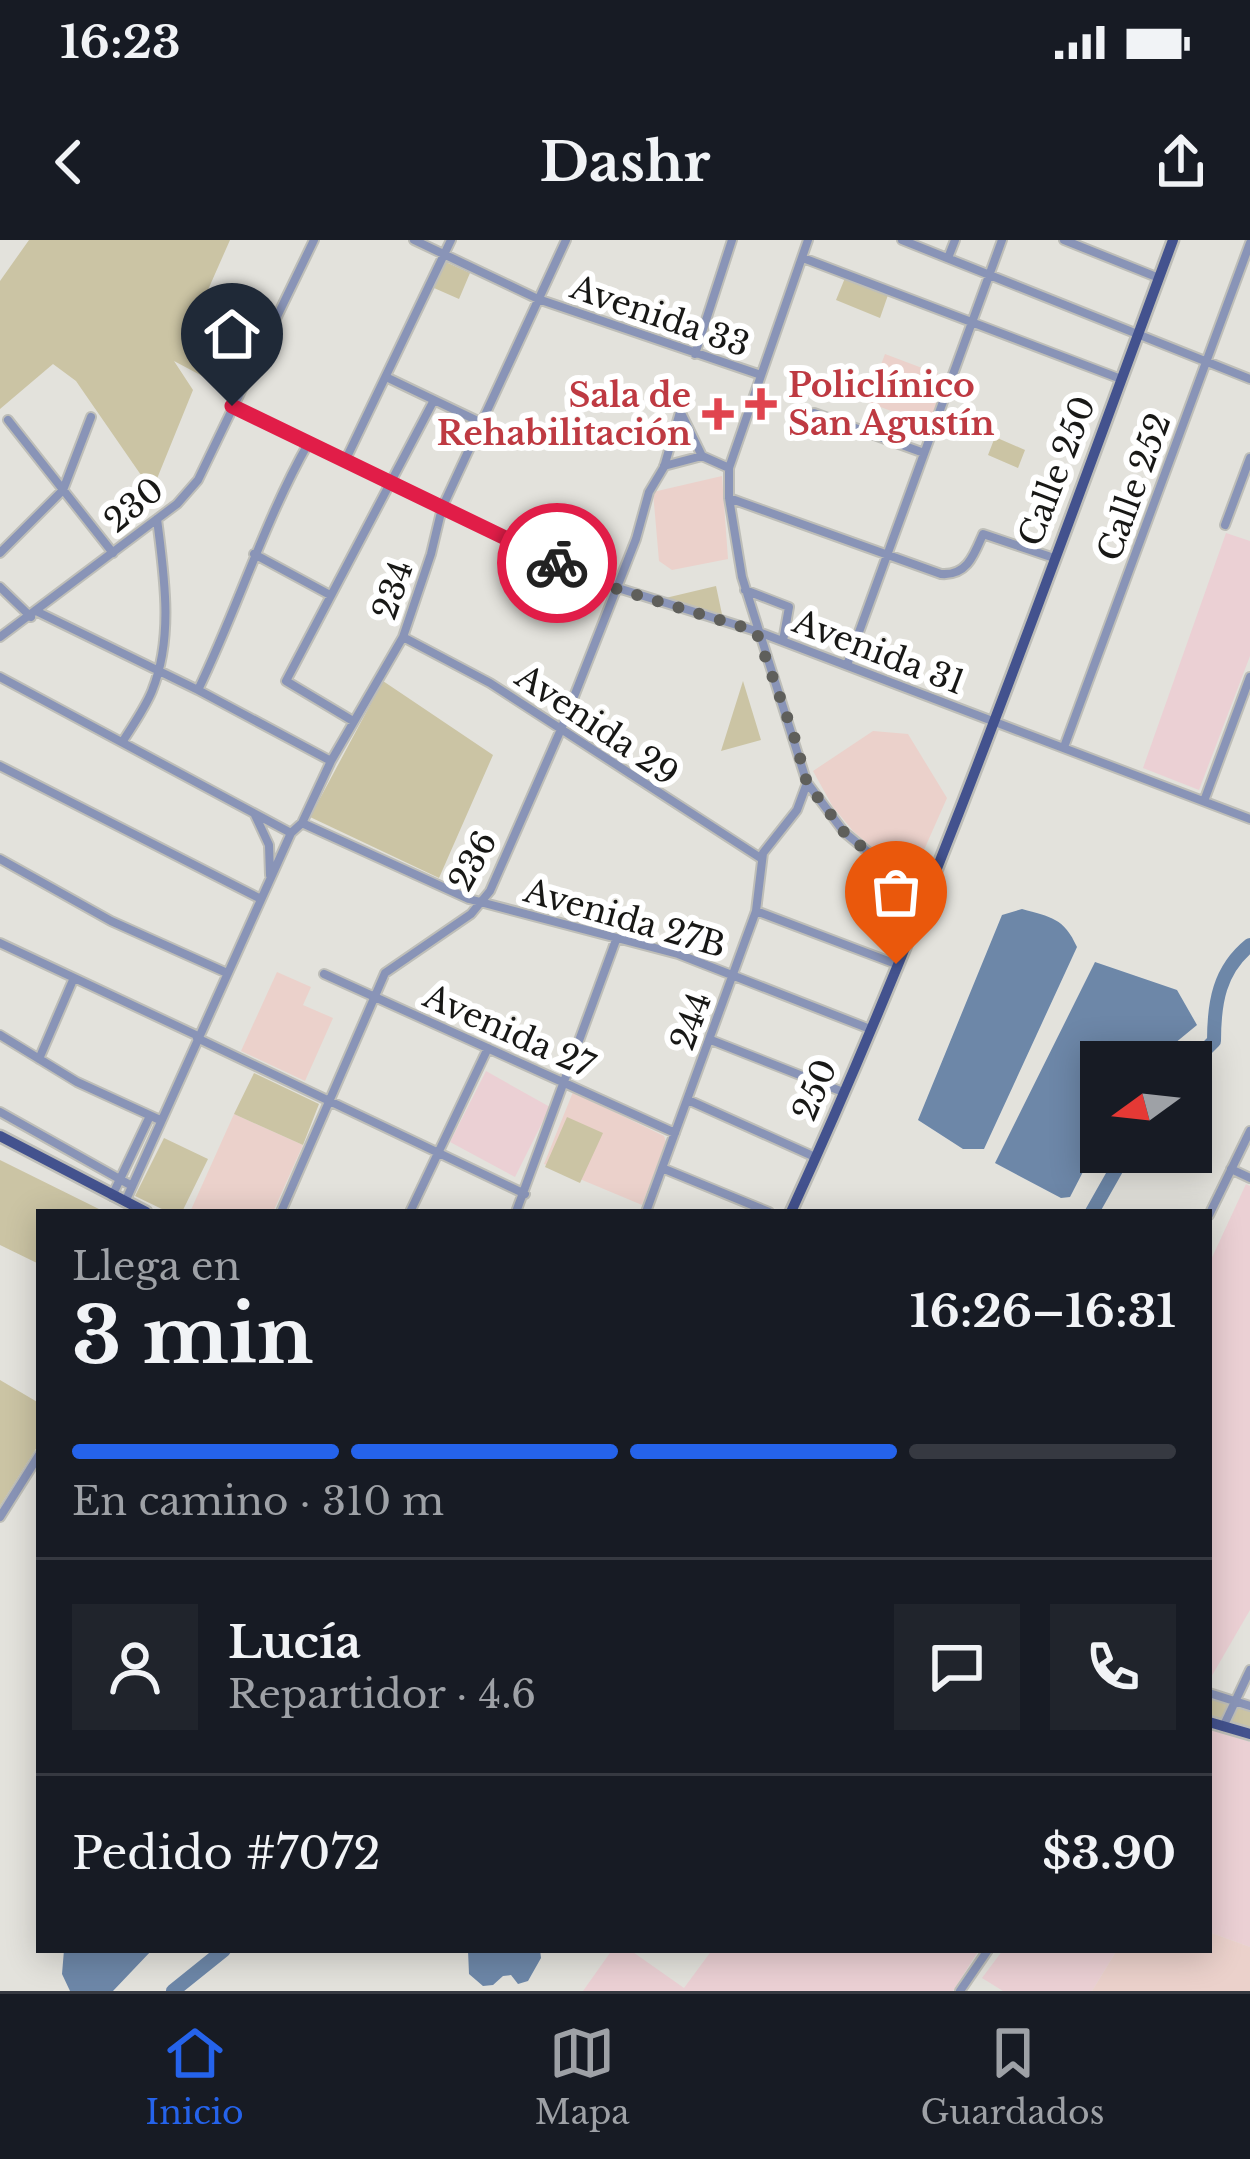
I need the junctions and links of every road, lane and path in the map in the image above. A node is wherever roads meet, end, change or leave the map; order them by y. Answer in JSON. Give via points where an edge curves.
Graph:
{"nodes":[{"id":1,"x":314,"y":240,"type":"edge"},
{"id":2,"x":414,"y":240,"type":"edge"},
{"id":3,"x":451,"y":240,"type":"edge"},
{"id":4,"x":566,"y":240,"type":"edge"},
{"id":5,"x":732,"y":240,"type":"edge"},
{"id":6,"x":808,"y":240,"type":"edge"},
{"id":7,"x":902,"y":240,"type":"edge"},
{"id":8,"x":955,"y":240,"type":"edge"},
{"id":9,"x":1002,"y":240,"type":"edge"},
{"id":10,"x":1064,"y":240,"type":"edge"},
{"id":11,"x":1173,"y":240,"type":"edge"},
{"id":12,"x":1250,"y":243,"type":"edge"},
{"id":13,"x":444,"y":255,"type":"junction"},
{"id":14,"x":948,"y":257,"type":"junction"},
{"id":15,"x":803,"y":258,"type":"junction"},
{"id":16,"x":989,"y":274,"type":"junction"},
{"id":17,"x":1159,"y":278,"type":"junction"},
{"id":18,"x":538,"y":299,"type":"junction"},
{"id":19,"x":971,"y":320,"type":"junction"},
{"id":20,"x":1137,"y":335,"type":"junction"},
{"id":21,"x":695,"y":354,"type":"junction"},
{"id":22,"x":1204,"y":362,"type":"junction"},
{"id":23,"x":761,"y":375,"type":"junction"},
{"id":24,"x":386,"y":377,"type":"junction"},
{"id":25,"x":1121,"y":379,"type":"junction"},
{"id":26,"x":1250,"y":379,"type":"edge"},
{"id":27,"x":434,"y":400,"type":"junction"},
{"id":28,"x":232,"y":406,"type":"junction"},
{"id":29,"x":814,"y":413,"type":"dead end"},
{"id":30,"x":91,"y":417,"type":"dead end"},
{"id":31,"x":8,"y":420,"type":"dead end"},
{"id":32,"x":480,"y":422,"type":"junction"},
{"id":33,"x":308,"y":442,"type":"junction"},
{"id":34,"x":924,"y":452,"type":"junction"},
{"id":35,"x":702,"y":456,"type":"junction"},
{"id":36,"x":1250,"y":458,"type":"edge"},
{"id":37,"x":346,"y":459,"type":"junction"},
{"id":38,"x":664,"y":466,"type":"junction"},
{"id":39,"x":730,"y":468,"type":"junction"},
{"id":40,"x":392,"y":483,"type":"junction"},
{"id":41,"x":63,"y":490,"type":"junction"},
{"id":42,"x":729,"y":497,"type":"junction"},
{"id":43,"x":442,"y":508,"type":"junction"},
{"id":44,"x":158,"y":519,"type":"junction"},
{"id":45,"x":1225,"y":525,"type":"dead end"},
{"id":46,"x":0,"y":554,"type":"edge"},
{"id":47,"x":113,"y":554,"type":"junction"},
{"id":48,"x":254,"y":554,"type":"junction"},
{"id":49,"x":887,"y":555,"type":"junction"},
{"id":50,"x":1054,"y":558,"type":"junction"},
{"id":51,"x":0,"y":587,"type":"edge"},
{"id":52,"x":617,"y":589,"type":"junction"},
{"id":53,"x":745,"y":590,"type":"junction"},
{"id":54,"x":330,"y":595,"type":"junction"},
{"id":55,"x":35,"y":615,"type":"junction"},
{"id":56,"x":756,"y":631,"type":"junction"},
{"id":57,"x":403,"y":637,"type":"junction"},
{"id":58,"x":0,"y":638,"type":"edge"},
{"id":59,"x":782,"y":641,"type":"junction"},
{"id":60,"x":847,"y":665,"type":"junction"},
{"id":61,"x":159,"y":671,"type":"junction"},
{"id":62,"x":0,"y":677,"type":"edge"},
{"id":63,"x":1250,"y":677,"type":"edge"},
{"id":64,"x":198,"y":690,"type":"junction"},
{"id":65,"x":993,"y":720,"type":"junction"},
{"id":66,"x":353,"y":721,"type":"junction"},
{"id":67,"x":562,"y":728,"type":"junction"},
{"id":68,"x":123,"y":741,"type":"junction"},
{"id":69,"x":1064,"y":747,"type":"junction"},
{"id":70,"x":331,"y":761,"type":"junction"},
{"id":71,"x":0,"y":766,"type":"edge"},
{"id":72,"x":807,"y":783,"type":"junction"},
{"id":73,"x":1204,"y":801,"type":"junction"},
{"id":74,"x":250,"y":809,"type":"junction"},
{"id":75,"x":1250,"y":819,"type":"edge"},
{"id":76,"x":302,"y":823,"type":"junction"},
{"id":77,"x":291,"y":833,"type":"junction"},
{"id":78,"x":0,"y":859,"type":"edge"},
{"id":79,"x":762,"y":859,"type":"junction"},
{"id":80,"x":270,"y":878,"type":"junction"},
{"id":81,"x":928,"y":885,"type":"junction"},
{"id":82,"x":261,"y":899,"type":"junction"},
{"id":83,"x":483,"y":904,"type":"junction"},
{"id":84,"x":756,"y":911,"type":"junction"},
{"id":85,"x":616,"y":940,"type":"junction"},
{"id":86,"x":0,"y":943,"type":"edge"},
{"id":87,"x":896,"y":964,"type":"junction"},
{"id":88,"x":227,"y":973,"type":"junction"},
{"id":89,"x":323,"y":974,"type":"dead end"},
{"id":90,"x":734,"y":974,"type":"junction"},
{"id":91,"x":73,"y":980,"type":"junction"},
{"id":92,"x":374,"y":998,"type":"junction"},
{"id":93,"x":870,"y":1029,"type":"junction"},
{"id":94,"x":0,"y":1035,"type":"edge"},
{"id":95,"x":198,"y":1037,"type":"junction"},
{"id":96,"x":710,"y":1040,"type":"junction"},
{"id":97,"x":488,"y":1048,"type":"junction"},
{"id":98,"x":39,"y":1059,"type":"junction"},
{"id":99,"x":566,"y":1083,"type":"junction"},
{"id":100,"x":843,"y":1092,"type":"junction"},
{"id":101,"x":688,"y":1100,"type":"junction"},
{"id":102,"x":329,"y":1101,"type":"junction"},
{"id":103,"x":0,"y":1112,"type":"edge"},
{"id":104,"x":155,"y":1118,"type":"junction"},
{"id":105,"x":1250,"y":1131,"type":"edge"},
{"id":106,"x":675,"y":1133,"type":"junction"},
{"id":107,"x":0,"y":1136,"type":"edge"},
{"id":108,"x":437,"y":1152,"type":"junction"},
{"id":109,"x":816,"y":1158,"type":"junction"},
{"id":110,"x":662,"y":1168,"type":"junction"},
{"id":111,"x":1231,"y":1169,"type":"junction"},
{"id":112,"x":1250,"y":1178,"type":"edge"},
{"id":113,"x":119,"y":1180,"type":"junction"},
{"id":114,"x":132,"y":1186,"type":"junction"},
{"id":115,"x":525,"y":1194,"type":"junction"},
{"id":116,"x":111,"y":1197,"type":"junction"},
{"id":117,"x":125,"y":1203,"type":"junction"},
{"id":118,"x":139,"y":1209,"type":"edge"},
{"id":119,"x":282,"y":1209,"type":"edge"},
{"id":120,"x":411,"y":1209,"type":"edge"},
{"id":121,"x":518,"y":1209,"type":"edge"},
{"id":122,"x":647,"y":1209,"type":"edge"},
{"id":123,"x":762,"y":1209,"type":"edge"},
{"id":124,"x":792,"y":1209,"type":"edge"},
{"id":125,"x":1212,"y":1209,"type":"edge"},
{"id":126,"x":36,"y":1460,"type":"edge"},
{"id":127,"x":0,"y":1517,"type":"edge"},
{"id":128,"x":1250,"y":1670,"type":"edge"},
{"id":129,"x":1212,"y":1694,"type":"edge"},
{"id":130,"x":1235,"y":1701,"type":"junction"},
{"id":131,"x":1250,"y":1706,"type":"edge"},
{"id":132,"x":1212,"y":1723,"type":"edge"},
{"id":133,"x":1223,"y":1727,"type":"junction"},
{"id":134,"x":1250,"y":1734,"type":"edge"},
{"id":135,"x":986,"y":1953,"type":"edge"},
{"id":136,"x":960,"y":1991,"type":"edge"}],
"edges":[{"from":1,"to":28,"type":"street","name":"230"},
{"from":2,"to":13,"type":"street","name":"Avenida 33"},
{"from":3,"to":13,"type":"street"},
{"from":4,"to":18,"type":"street","name":"234"},
{"from":5,"to":21,"type":"street"},
{"from":6,"to":15,"type":"street"},
{"from":7,"to":14,"type":"street"},
{"from":8,"to":14,"type":"street"},
{"from":9,"to":16,"type":"street"},
{"from":10,"to":17,"type":"street"},
{"from":11,"to":17,"type":"main road","name":"Calle 250"},
{"from":12,"to":22,"type":"street","name":"Calle 252"},
{"from":13,"to":18,"type":"street","name":"Avenida 33"},
{"from":13,"to":24,"type":"street"},
{"from":14,"to":16,"type":"street"},
{"from":15,"to":19,"type":"street"},
{"from":15,"to":23,"type":"street"},
{"from":16,"to":19,"type":"street"},
{"from":16,"to":20,"type":"street"},
{"from":17,"to":20,"type":"main road","name":"Calle 250"},
{"from":18,"to":21,"type":"street","name":"Avenida 33"},
{"from":18,"to":32,"type":"street","name":"234"},
{"from":19,"to":25,"type":"street"},
{"from":19,"to":34,"type":"street"},
{"from":20,"to":22,"type":"street"},
{"from":20,"to":25,"type":"main road","name":"Calle 250"},
{"from":21,"to":23,"type":"street","name":"Avenida 33"},
{"from":22,"to":26,"type":"street"},
{"from":22,"to":69,"type":"street","name":"Calle 252"},
{"from":23,"to":39,"type":"street"},
{"from":24,"to":27,"type":"street"},
{"from":24,"to":37,"type":"street"},
{"from":25,"to":50,"type":"main road","name":"Calle 250"},
{"from":27,"to":32,"type":"street"},
{"from":27,"to":40,"type":"street"},
{"from":28,"to":33,"type":"street","name":"Avenida 31"},
{"from":28,"to":44,"type":"street","name":"230","via":[[198,480]]},
{"from":29,"to":34,"type":"street"},
{"from":30,"to":41,"type":"street"},
{"from":31,"to":41,"type":"street"},
{"from":32,"to":43,"type":"street","name":"234"},
{"from":33,"to":37,"type":"street","name":"Avenida 31"},
{"from":33,"to":48,"type":"street"},
{"from":34,"to":49,"type":"street"},
{"from":35,"to":38,"type":"street"},
{"from":35,"to":38,"type":"street","name":"236","via":[[680,412]]},
{"from":35,"to":39,"type":"street"},
{"from":36,"to":45,"type":"street"},
{"from":37,"to":40,"type":"street","name":"Avenida 31"},
{"from":38,"to":52,"type":"street","name":"236"},
{"from":39,"to":42,"type":"street"},
{"from":40,"to":43,"type":"street","name":"Avenida 31"},
{"from":40,"to":54,"type":"street"},
{"from":41,"to":46,"type":"street"},
{"from":41,"to":47,"type":"street"},
{"from":42,"to":49,"type":"street"},
{"from":42,"to":53,"type":"street"},
{"from":43,"to":52,"type":"street","name":"Avenida 31"},
{"from":43,"to":57,"type":"street","name":"234"},
{"from":44,"to":47,"type":"street","name":"230"},
{"from":44,"to":61,"type":"street","via":[[166,594]]},
{"from":47,"to":55,"type":"street","name":"230"},
{"from":48,"to":54,"type":"street"},
{"from":48,"to":64,"type":"street"},
{"from":49,"to":50,"type":"street","via":[[953,575],[971,561],[983,534]]},
{"from":49,"to":60,"type":"street"},
{"from":50,"to":65,"type":"main road","name":"Calle 250"},
{"from":51,"to":55,"type":"street"},
{"from":52,"to":56,"type":"street","name":"Avenida 31"},
{"from":52,"to":67,"type":"street","name":"236"},
{"from":53,"to":56,"type":"street"},
{"from":53,"to":59,"type":"street","via":[[789,607]]},
{"from":54,"to":66,"type":"street","via":[[286,681]]},
{"from":55,"to":58,"type":"street","name":"230"},
{"from":55,"to":61,"type":"street"},
{"from":56,"to":59,"type":"street","name":"Avenida 31"},
{"from":56,"to":72,"type":"street"},
{"from":57,"to":66,"type":"street","name":"234"},
{"from":57,"to":67,"type":"street","name":"Avenida 29"},
{"from":59,"to":60,"type":"street","name":"Avenida 31"},
{"from":60,"to":65,"type":"street","name":"Avenida 31"},
{"from":61,"to":64,"type":"street"},
{"from":61,"to":68,"type":"street"},
{"from":62,"to":68,"type":"street"},
{"from":63,"to":73,"type":"street"},
{"from":64,"to":70,"type":"street"},
{"from":65,"to":69,"type":"street","name":"Avenida 31"},
{"from":65,"to":81,"type":"main road","name":"250"},
{"from":66,"to":70,"type":"street","name":"234"},
{"from":67,"to":79,"type":"street","name":"Avenida 29"},
{"from":67,"to":83,"type":"street","name":"236"},
{"from":68,"to":74,"type":"street"},
{"from":69,"to":73,"type":"street","name":"Avenida 31"},
{"from":70,"to":76,"type":"street","name":"234"},
{"from":71,"to":82,"type":"street"},
{"from":72,"to":79,"type":"street","name":"244"},
{"from":72,"to":81,"type":"street","via":[[844,832],[884,865]]},
{"from":73,"to":75,"type":"street","name":"Avenida 31"},
{"from":74,"to":77,"type":"street"},
{"from":74,"to":80,"type":"street","via":[[268,845]]},
{"from":76,"to":77,"type":"street","name":"234"},
{"from":76,"to":83,"type":"street","name":"Avenida 27B"},
{"from":77,"to":80,"type":"street","name":"234"},
{"from":78,"to":88,"type":"street"},
{"from":79,"to":84,"type":"street","name":"244"},
{"from":80,"to":82,"type":"street","name":"234"},
{"from":81,"to":87,"type":"main road","name":"250"},
{"from":82,"to":88,"type":"street","name":"234"},
{"from":83,"to":85,"type":"street","name":"Avenida 27B"},
{"from":83,"to":92,"type":"street","name":"236","via":[[394,965]]},
{"from":84,"to":87,"type":"street"},
{"from":84,"to":90,"type":"street","name":"244"},
{"from":85,"to":90,"type":"street","name":"Avenida 27B"},
{"from":85,"to":99,"type":"street"},
{"from":86,"to":91,"type":"street"},
{"from":87,"to":93,"type":"main road","name":"250"},
{"from":88,"to":95,"type":"street","name":"234"},
{"from":89,"to":92,"type":"street","name":"Avenida 27"},
{"from":90,"to":93,"type":"street","name":"Avenida 27B"},
{"from":90,"to":96,"type":"street","name":"244"},
{"from":91,"to":95,"type":"street"},
{"from":91,"to":98,"type":"street"},
{"from":92,"to":97,"type":"street","name":"Avenida 27"},
{"from":92,"to":102,"type":"street","name":"236"},
{"from":93,"to":100,"type":"main road","name":"250"},
{"from":94,"to":98,"type":"street"},
{"from":95,"to":102,"type":"street"},
{"from":95,"to":104,"type":"street","name":"234"},
{"from":96,"to":100,"type":"street"},
{"from":96,"to":101,"type":"street","name":"244"},
{"from":97,"to":99,"type":"street","name":"Avenida 27"},
{"from":97,"to":108,"type":"street"},
{"from":98,"to":104,"type":"street"},
{"from":99,"to":106,"type":"street","name":"Avenida 27"},
{"from":99,"to":115,"type":"street"},
{"from":100,"to":109,"type":"main road","name":"250"},
{"from":101,"to":106,"type":"street","name":"244"},
{"from":101,"to":109,"type":"street"},
{"from":102,"to":108,"type":"street"},
{"from":102,"to":119,"type":"street","name":"236"},
{"from":103,"to":113,"type":"street"},
{"from":104,"to":113,"type":"street","name":"234"},
{"from":104,"to":114,"type":"street","name":"234"},
{"from":105,"to":111,"type":"street"},
{"from":106,"to":110,"type":"street","name":"244"},
{"from":107,"to":116,"type":"main road"},
{"from":108,"to":115,"type":"street"},
{"from":108,"to":120,"type":"street"},
{"from":109,"to":124,"type":"main road","name":"250"},
{"from":110,"to":122,"type":"street","name":"244"},
{"from":110,"to":123,"type":"street"},
{"from":111,"to":112,"type":"street"},
{"from":111,"to":125,"type":"street"},
{"from":113,"to":114,"type":"street"},
{"from":113,"to":116,"type":"street","name":"234"},
{"from":114,"to":117,"type":"street","name":"234"},
{"from":115,"to":121,"type":"street"},
{"from":116,"to":117,"type":"main road"},
{"from":117,"to":118,"type":"main road"},
{"from":126,"to":127,"type":"street"},
{"from":128,"to":130,"type":"street"},
{"from":129,"to":130,"type":"street"},
{"from":130,"to":131,"type":"street"},
{"from":130,"to":133,"type":"street"},
{"from":132,"to":133,"type":"main road"},
{"from":133,"to":134,"type":"main road"},
{"from":135,"to":136,"type":"street"}]}
